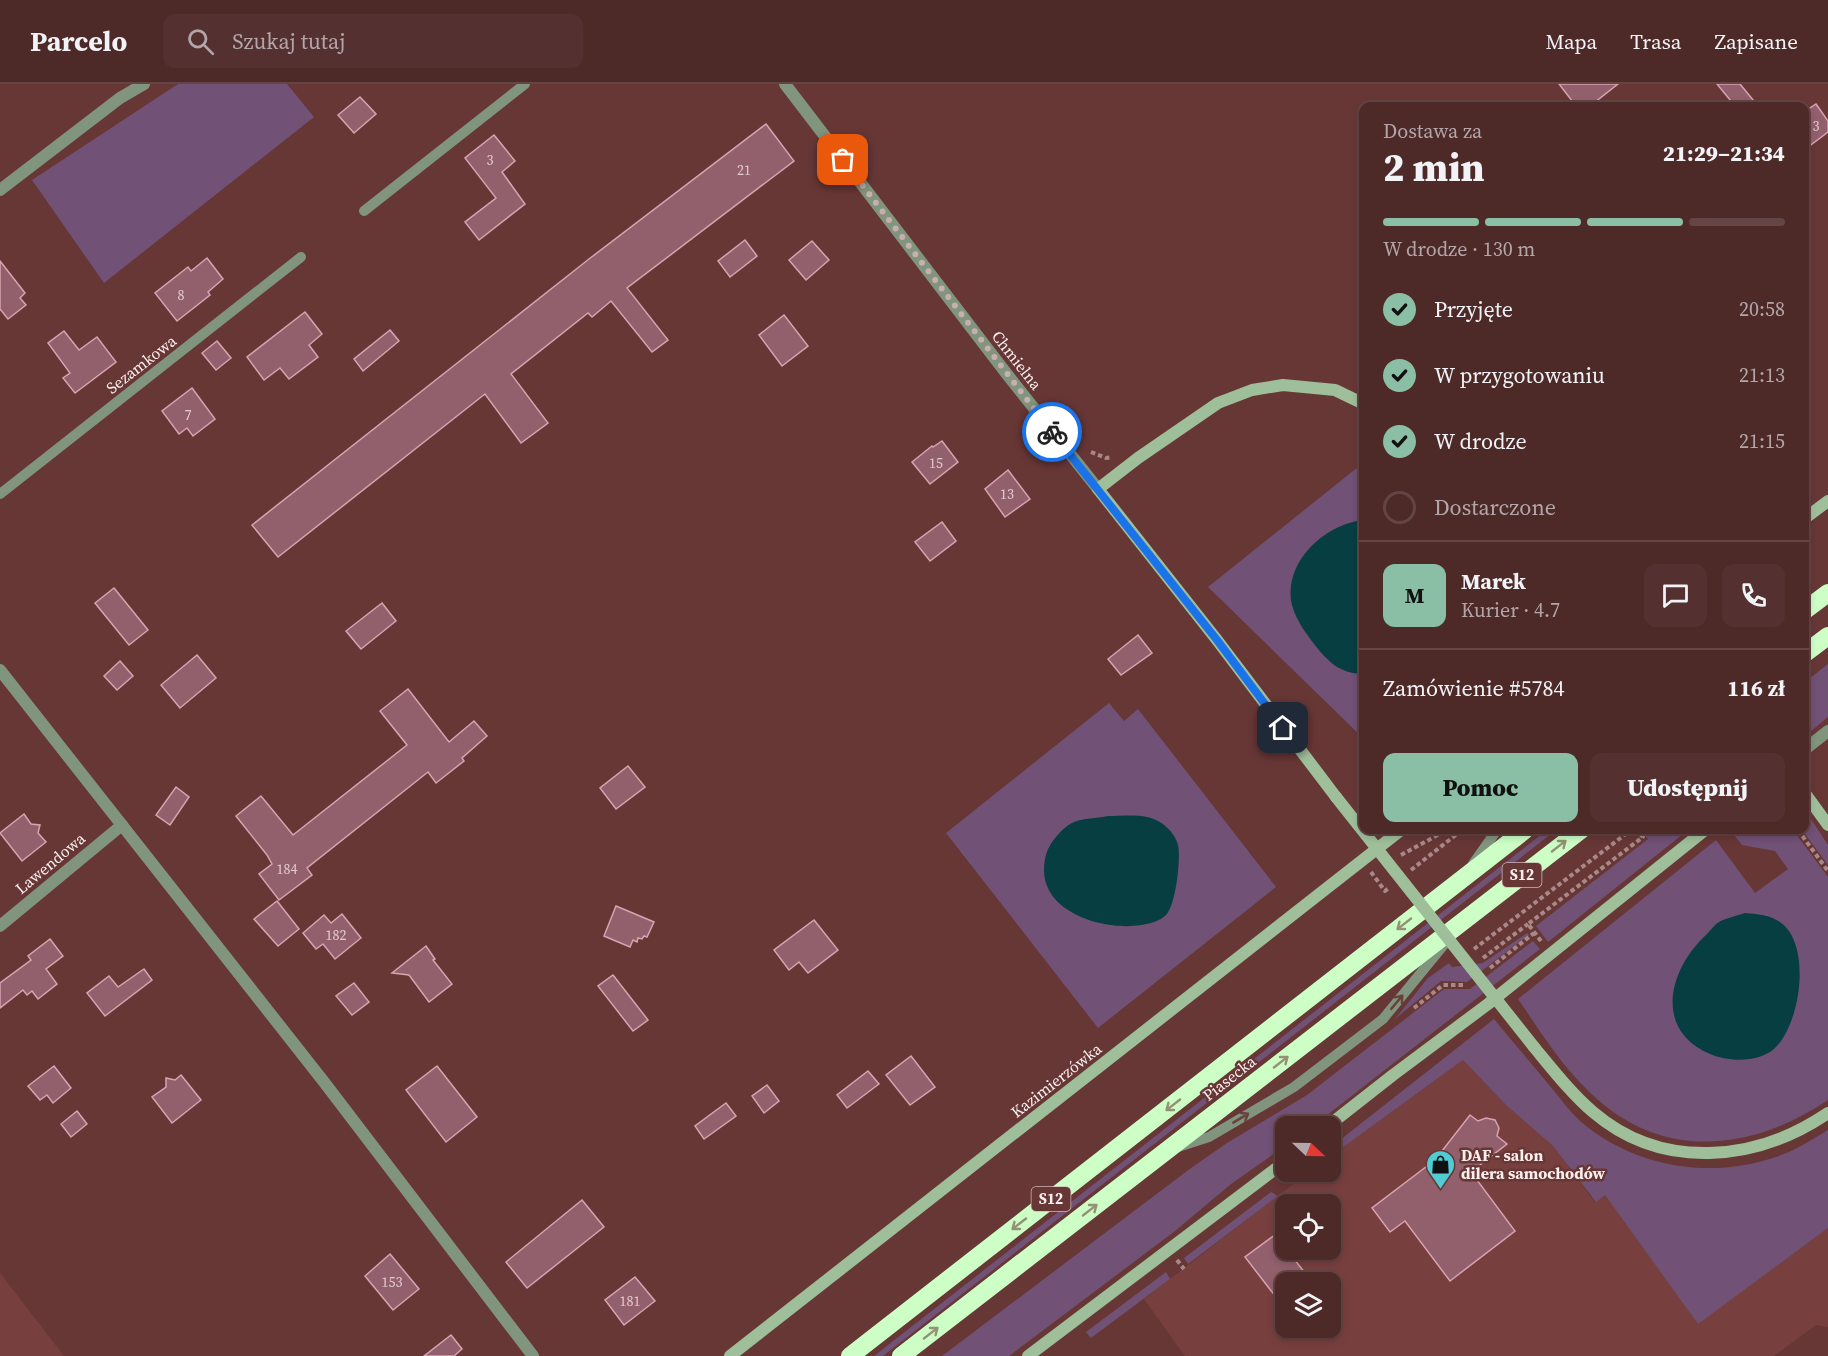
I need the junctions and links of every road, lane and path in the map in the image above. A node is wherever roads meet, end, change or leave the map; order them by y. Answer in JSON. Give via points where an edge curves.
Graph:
{"nodes":[{"id":1,"x":144,"y":84,"type":"edge"},
{"id":2,"x":525,"y":84,"type":"edge"},
{"id":3,"x":785,"y":84,"type":"edge"},
{"id":4,"x":0,"y":190,"type":"edge"},
{"id":5,"x":364,"y":211,"type":"dead end"},
{"id":6,"x":301,"y":257,"type":"dead end"},
{"id":7,"x":1359,"y":402,"type":"edge"},
{"id":8,"x":1098,"y":489,"type":"junction"},
{"id":9,"x":0,"y":495,"type":"edge"},
{"id":10,"x":1828,"y":501,"type":"edge"},
{"id":11,"x":1809,"y":515,"type":"edge"},
{"id":12,"x":1828,"y":593,"type":"edge"},
{"id":13,"x":1809,"y":607,"type":"edge"},
{"id":14,"x":1828,"y":636,"type":"edge"},
{"id":15,"x":1809,"y":650,"type":"edge"},
{"id":16,"x":0,"y":670,"type":"edge"},
{"id":17,"x":1828,"y":731,"type":"edge"},
{"id":18,"x":1809,"y":746,"type":"edge"},
{"id":19,"x":1809,"y":799,"type":"edge"},
{"id":20,"x":122,"y":825,"type":"junction"},
{"id":21,"x":1828,"y":825,"type":"edge"},
{"id":22,"x":1359,"y":826,"type":"edge"},
{"id":23,"x":1365,"y":834,"type":"edge"},
{"id":24,"x":1396,"y":834,"type":"edge"},
{"id":25,"x":1440,"y":834,"type":"edge"},
{"id":26,"x":1456,"y":834,"type":"edge"},
{"id":27,"x":1494,"y":834,"type":"edge"},
{"id":28,"x":1519,"y":834,"type":"edge"},
{"id":29,"x":1576,"y":834,"type":"edge"},
{"id":30,"x":1626,"y":834,"type":"edge"},
{"id":31,"x":1640,"y":834,"type":"edge"},
{"id":32,"x":1700,"y":834,"type":"edge"},
{"id":33,"x":1801,"y":834,"type":"edge"},
{"id":34,"x":1453,"y":836,"type":"joint"},
{"id":35,"x":1401,"y":855,"type":"dead end"},
{"id":36,"x":1368,"y":870,"type":"dead end"},
{"id":37,"x":1411,"y":871,"type":"dead end"},
{"id":38,"x":1828,"y":871,"type":"edge"},
{"id":39,"x":1466,"y":875,"type":"junction"},
{"id":40,"x":1394,"y":884,"type":"dead end"},
{"id":41,"x":1464,"y":921,"type":"junction"},
{"id":42,"x":1528,"y":924,"type":"junction"},
{"id":43,"x":0,"y":926,"type":"edge"},
{"id":44,"x":1474,"y":948,"type":"dead end"},
{"id":45,"x":1482,"y":959,"type":"dead end"},
{"id":46,"x":1484,"y":972,"type":"dead end"},
{"id":47,"x":1828,"y":1113,"type":"edge"},
{"id":48,"x":1341,"y":1116,"type":"edge"},
{"id":49,"x":1169,"y":1150,"type":"junction"},
{"id":50,"x":1275,"y":1169,"type":"edge"},
{"id":51,"x":1177,"y":1259,"type":"dead end"},
{"id":52,"x":1184,"y":1269,"type":"dead end"},
{"id":53,"x":533,"y":1356,"type":"edge"},
{"id":54,"x":730,"y":1356,"type":"edge"},
{"id":55,"x":850,"y":1356,"type":"edge"},
{"id":56,"x":902,"y":1356,"type":"edge"},
{"id":57,"x":1028,"y":1356,"type":"edge"}],
"edges":[{"from":1,"to":4,"type":"street"},
{"from":2,"to":5,"type":"lane"},
{"from":3,"to":8,"type":"street","name":"Chmielna"},
{"from":6,"to":9,"type":"lane","name":"Sezamkowa"},
{"from":7,"to":8,"type":"street","via":[[1335,390],[1283,386],[1251,390],[1218,403]]},
{"from":8,"to":22,"type":"street","name":"Chmielna","bridge":true},
{"from":10,"to":11,"type":"street"},
{"from":12,"to":13,"type":"highway"},
{"from":14,"to":15,"type":"highway"},
{"from":16,"to":20,"type":"street"},
{"from":17,"to":18,"type":"street"},
{"from":19,"to":21,"type":"street"},
{"from":20,"to":43,"type":"street","name":"Lawendowa"},
{"from":20,"to":53,"type":"street"},
{"from":23,"to":47,"type":"street","name":"Chmielna","bridge":true,"via":[[1534,1047],[1594,1113],[1655,1146],[1695,1154],[1720,1154],[1765,1145]]},
{"from":24,"to":54,"type":"street","name":"Kazimierzówka"},
{"from":25,"to":35,"type":"path"},
{"from":26,"to":34,"type":"path"},
{"from":27,"to":39,"type":"lane"},
{"from":28,"to":39,"type":"highway","name":"Piasecka","number":"S12"},
{"from":41,"to":29,"type":"highway","name":"Piasecka","number":"S12","one_way":true},
{"from":30,"to":44,"type":"path"},
{"from":31,"to":42,"type":"path","via":[[1643,837]]},
{"from":32,"to":48,"type":"street"},
{"from":33,"to":38,"type":"path"},
{"from":34,"to":37,"type":"path"},
{"from":36,"to":40,"type":"path","via":[[1385,891]]},
{"from":39,"to":55,"type":"highway","name":"Piasecka","number":"S12","one_way":true},
{"from":49,"to":41,"type":"highway","name":"Piasecka","number":"S12","one_way":true},
{"from":49,"to":41,"type":"lane","one_way":true,"via":[[1209,1137],[1294,1087],[1374,1026]]},
{"from":42,"to":45,"type":"path"},
{"from":42,"to":46,"type":"path","via":[[1534,933]]},
{"from":56,"to":49,"type":"highway","name":"Piasecka","number":"S12","one_way":true},
{"from":50,"to":57,"type":"street"},
{"from":51,"to":52,"type":"path"}]}
